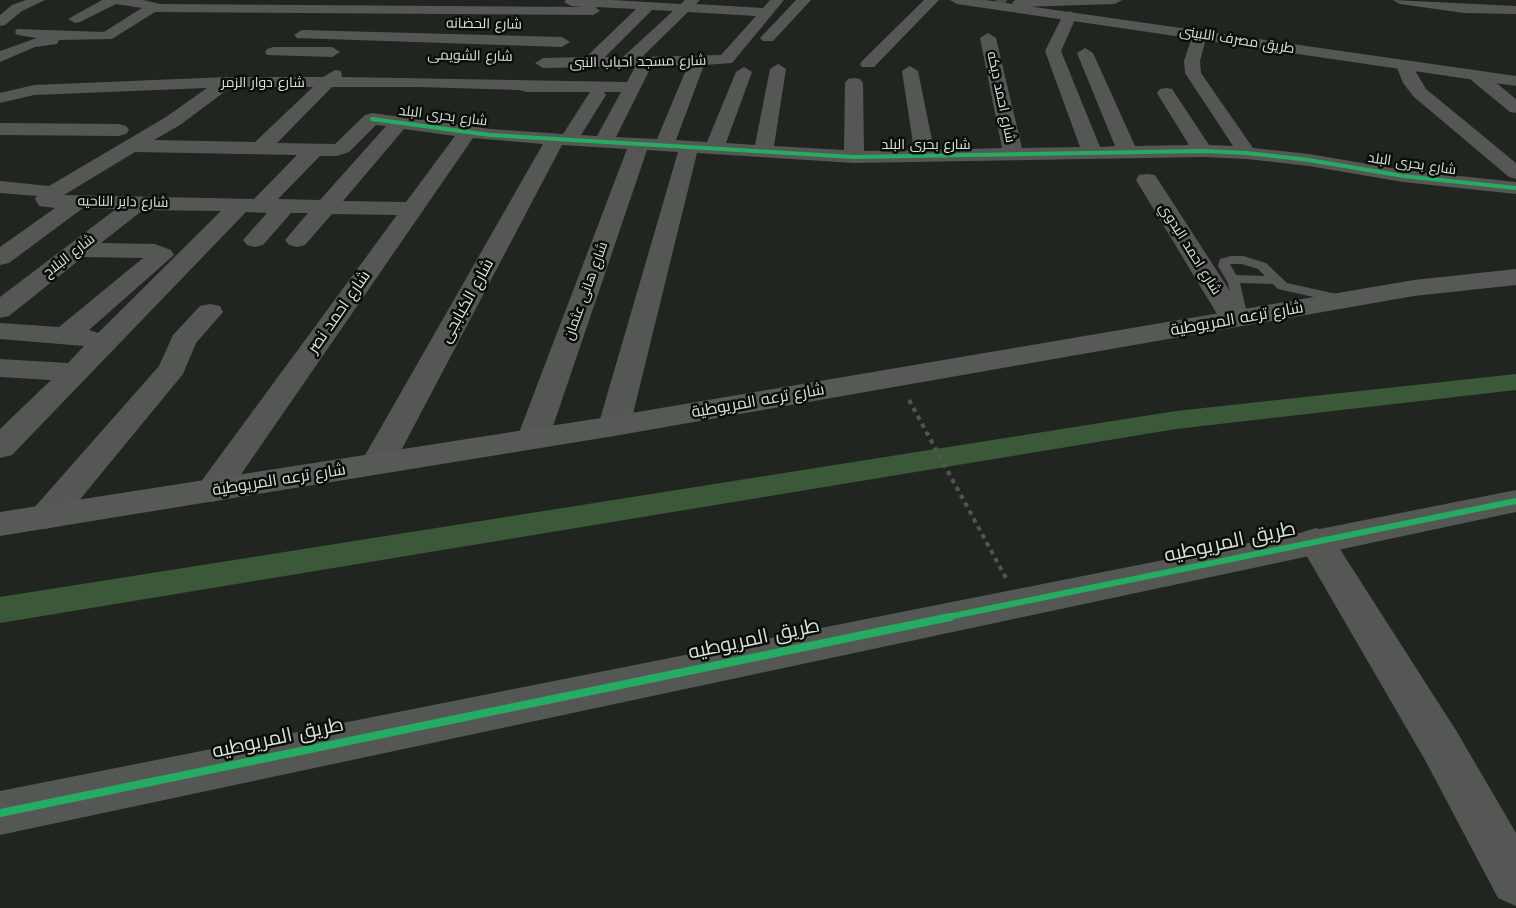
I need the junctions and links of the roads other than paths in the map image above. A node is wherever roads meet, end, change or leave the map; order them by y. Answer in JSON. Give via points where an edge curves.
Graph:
{"nodes":[{"id":1,"x":38,"y":0,"type":"edge"},
{"id":2,"x":115,"y":0,"type":"edge"},
{"id":3,"x":188,"y":0,"type":"edge"},
{"id":4,"x":500,"y":0,"type":"edge"},
{"id":5,"x":549,"y":0,"type":"edge"},
{"id":6,"x":804,"y":0,"type":"edge"},
{"id":7,"x":932,"y":0,"type":"edge"},
{"id":8,"x":957,"y":0,"type":"edge"},
{"id":9,"x":1115,"y":0,"type":"edge"},
{"id":10,"x":1400,"y":0,"type":"edge"},
{"id":11,"x":1488,"y":0,"type":"edge"},
{"id":12,"x":579,"y":1,"type":"edge"},
{"id":13,"x":455,"y":3,"type":"edge"},
{"id":14,"x":648,"y":3,"type":"edge"},
{"id":15,"x":690,"y":4,"type":"edge"},
{"id":16,"x":1020,"y":4,"type":"edge"},
{"id":17,"x":377,"y":5,"type":"edge"},
{"id":18,"x":600,"y":5,"type":"edge"},
{"id":19,"x":732,"y":5,"type":"edge"},
{"id":20,"x":159,"y":8,"type":"junction"},
{"id":21,"x":402,"y":8,"type":"junction"},
{"id":22,"x":1516,"y":9,"type":"edge"},
{"id":23,"x":768,"y":10,"type":"edge"},
{"id":24,"x":1070,"y":15,"type":"junction"},
{"id":25,"x":702,"y":16,"type":"junction"},
{"id":26,"x":75,"y":20,"type":"dead end"},
{"id":27,"x":0,"y":22,"type":"edge"},
{"id":28,"x":388,"y":23,"type":"junction"},
{"id":29,"x":434,"y":23,"type":"junction"},
{"id":30,"x":22,"y":32,"type":"dead end"},
{"id":31,"x":571,"y":33,"type":"junction"},
{"id":32,"x":1200,"y":34,"type":"junction"},
{"id":33,"x":302,"y":35,"type":"dead end"},
{"id":34,"x":66,"y":36,"type":"junction"},
{"id":35,"x":331,"y":36,"type":"junction"},
{"id":36,"x":374,"y":37,"type":"junction"},
{"id":37,"x":416,"y":38,"type":"junction"},
{"id":38,"x":988,"y":38,"type":"dead end"},
{"id":39,"x":762,"y":44,"type":"dead end"},
{"id":40,"x":672,"y":46,"type":"dead end"},
{"id":41,"x":400,"y":51,"type":"dead end"},
{"id":42,"x":273,"y":52,"type":"dead end"},
{"id":43,"x":1085,"y":53,"type":"dead end"},
{"id":44,"x":0,"y":57,"type":"edge"},
{"id":45,"x":523,"y":57,"type":"dead end"},
{"id":46,"x":349,"y":58,"type":"junction"},
{"id":47,"x":698,"y":61,"type":"junction"},
{"id":48,"x":591,"y":62,"type":"junction"},
{"id":49,"x":0,"y":64,"type":"edge"},
{"id":50,"x":868,"y":64,"type":"dead end"},
{"id":51,"x":1404,"y":65,"type":"junction"},
{"id":52,"x":778,"y":69,"type":"dead end"},
{"id":53,"x":420,"y":70,"type":"dead end"},
{"id":54,"x":640,"y":70,"type":"junction"},
{"id":55,"x":910,"y":70,"type":"dead end"},
{"id":56,"x":0,"y":71,"type":"edge"},
{"id":57,"x":744,"y":72,"type":"dead end"},
{"id":58,"x":260,"y":74,"type":"junction"},
{"id":59,"x":1477,"y":76,"type":"junction"},
{"id":60,"x":533,"y":77,"type":"junction"},
{"id":61,"x":1516,"y":81,"type":"edge"},
{"id":62,"x":227,"y":82,"type":"junction"},
{"id":63,"x":327,"y":82,"type":"junction"},
{"id":64,"x":393,"y":82,"type":"junction"},
{"id":65,"x":854,"y":83,"type":"dead end"},
{"id":66,"x":481,"y":84,"type":"junction"},
{"id":67,"x":174,"y":85,"type":"junction"},
{"id":68,"x":1166,"y":93,"type":"dead end"},
{"id":69,"x":597,"y":95,"type":"dead end"},
{"id":70,"x":3,"y":96,"type":"edge"},
{"id":71,"x":242,"y":98,"type":"dead end"},
{"id":72,"x":462,"y":98,"type":"dead end"},
{"id":73,"x":574,"y":99,"type":"dead end"},
{"id":74,"x":148,"y":104,"type":"dead end"},
{"id":75,"x":1516,"y":108,"type":"edge"},
{"id":76,"x":443,"y":112,"type":"dead end"},
{"id":77,"x":503,"y":117,"type":"dead end"},
{"id":78,"x":372,"y":119,"type":"junction"},
{"id":79,"x":399,"y":123,"type":"junction"},
{"id":80,"x":425,"y":127,"type":"junction"},
{"id":81,"x":202,"y":128,"type":"dead end"},
{"id":82,"x":0,"y":129,"type":"edge"},
{"id":83,"x":119,"y":130,"type":"dead end"},
{"id":84,"x":478,"y":134,"type":"junction"},
{"id":85,"x":563,"y":138,"type":"junction"},
{"id":86,"x":604,"y":141,"type":"junction"},
{"id":87,"x":639,"y":144,"type":"junction"},
{"id":88,"x":133,"y":146,"type":"junction"},
{"id":89,"x":177,"y":147,"type":"junction"},
{"id":90,"x":689,"y":147,"type":"junction"},
{"id":91,"x":261,"y":148,"type":"junction"},
{"id":92,"x":315,"y":149,"type":"junction"},
{"id":93,"x":1203,"y":151,"type":"junction"},
{"id":94,"x":763,"y":153,"type":"junction"},
{"id":95,"x":1128,"y":153,"type":"junction"},
{"id":96,"x":1247,"y":153,"type":"junction"},
{"id":97,"x":1093,"y":154,"type":"junction"},
{"id":98,"x":1014,"y":156,"type":"junction"},
{"id":99,"x":854,"y":157,"type":"junction"},
{"id":100,"x":925,"y":157,"type":"junction"},
{"id":101,"x":1516,"y":173,"type":"edge"},
{"id":102,"x":1147,"y":180,"type":"dead end"},
{"id":103,"x":0,"y":187,"type":"edge"},
{"id":104,"x":24,"y":188,"type":"junction"},
{"id":105,"x":1516,"y":188,"type":"edge"},
{"id":106,"x":50,"y":194,"type":"junction"},
{"id":107,"x":0,"y":200,"type":"edge"},
{"id":108,"x":79,"y":201,"type":"junction"},
{"id":109,"x":139,"y":202,"type":"junction"},
{"id":110,"x":192,"y":204,"type":"junction"},
{"id":111,"x":250,"y":205,"type":"junction"},
{"id":112,"x":285,"y":206,"type":"junction"},
{"id":113,"x":326,"y":207,"type":"junction"},
{"id":114,"x":412,"y":209,"type":"junction"},
{"id":115,"x":0,"y":235,"type":"edge"},
{"id":116,"x":29,"y":237,"type":"junction"},
{"id":117,"x":255,"y":240,"type":"dead end"},
{"id":118,"x":297,"y":240,"type":"dead end"},
{"id":119,"x":77,"y":250,"type":"junction"},
{"id":120,"x":141,"y":251,"type":"junction"},
{"id":121,"x":0,"y":258,"type":"edge"},
{"id":122,"x":1516,"y":277,"type":"edge"},
{"id":123,"x":1233,"y":279,"type":"junction"},
{"id":124,"x":1275,"y":280,"type":"junction"},
{"id":125,"x":1346,"y":300,"type":"junction"},
{"id":126,"x":0,"y":310,"type":"edge"},
{"id":127,"x":210,"y":312,"type":"dead end"},
{"id":128,"x":1237,"y":319,"type":"junction"},
{"id":129,"x":0,"y":331,"type":"edge"},
{"id":130,"x":66,"y":336,"type":"junction"},
{"id":131,"x":107,"y":339,"type":"junction"},
{"id":132,"x":0,"y":368,"type":"edge"},
{"id":133,"x":75,"y":372,"type":"junction"},
{"id":134,"x":14,"y":420,"type":"edge"},
{"id":135,"x":614,"y":426,"type":"junction"},
{"id":136,"x":533,"y":438,"type":"junction"},
{"id":137,"x":0,"y":448,"type":"edge"},
{"id":138,"x":377,"y":464,"type":"junction"},
{"id":139,"x":212,"y":491,"type":"junction"},
{"id":140,"x":1516,"y":501,"type":"edge"},
{"id":141,"x":45,"y":517,"type":"junction"},
{"id":142,"x":0,"y":524,"type":"edge"},
{"id":143,"x":1316,"y":541,"type":"junction"},
{"id":144,"x":0,"y":813,"type":"edge"},
{"id":145,"x":1516,"y":882,"type":"edge"}],
"edges":[{"from":1,"to":27,"type":"street","via":[[17,8]]},
{"from":2,"to":20,"type":"street","via":[[155,4]]},
{"from":2,"to":26,"type":"street"},
{"from":3,"to":20,"type":"street"},
{"from":4,"to":13,"type":"street"},
{"from":5,"to":12,"type":"street"},
{"from":6,"to":39,"type":"street"},
{"from":7,"to":50,"type":"street"},
{"from":8,"to":16,"type":"street","name":"طريق مصرف اللبينى"},
{"from":9,"to":16,"type":"street"},
{"from":10,"to":22,"type":"street","via":[[1464,9]]},
{"from":11,"to":22,"type":"street"},
{"from":12,"to":18,"type":"street"},
{"from":13,"to":18,"type":"street"},
{"from":13,"to":21,"type":"street"},
{"from":13,"to":29,"type":"street"},
{"from":14,"to":15,"type":"street"},
{"from":14,"to":18,"type":"street"},
{"from":14,"to":48,"type":"street"},
{"from":15,"to":25,"type":"street"},
{"from":15,"to":54,"type":"street"},
{"from":16,"to":24,"type":"street","name":"طريق مصرف اللبينى"},
{"from":17,"to":20,"type":"street"},
{"from":17,"to":21,"type":"street"},
{"from":17,"to":35,"type":"street"},
{"from":18,"to":31,"type":"street"},
{"from":19,"to":23,"type":"street"},
{"from":19,"to":25,"type":"street"},
{"from":20,"to":34,"type":"street","via":[[110,35]]},
{"from":21,"to":28,"type":"street"},
{"from":23,"to":25,"type":"street"},
{"from":23,"to":47,"type":"street","name":"شارع مسجد احباب النبى","via":[[726,60]]},
{"from":24,"to":32,"type":"street","name":"طريق مصرف اللبينى"},
{"from":24,"to":97,"type":"street","via":[[1053,51]]},
{"from":28,"to":29,"type":"street","name":"شارع الحضانه"},
{"from":28,"to":36,"type":"street"},
{"from":29,"to":31,"type":"street","name":"شارع الحضانه"},
{"from":29,"to":37,"type":"street"},
{"from":30,"to":34,"type":"street"},
{"from":31,"to":37,"type":"street"},
{"from":31,"to":60,"type":"street"},
{"from":32,"to":51,"type":"street","name":"طريق مصرف اللبينى"},
{"from":32,"to":96,"type":"street","via":[[1192,61],[1193,73]]},
{"from":33,"to":35,"type":"street"},
{"from":34,"to":44,"type":"street"},
{"from":35,"to":36,"type":"street"},
{"from":36,"to":37,"type":"street"},
{"from":36,"to":46,"type":"street"},
{"from":37,"to":41,"type":"street"},
{"from":38,"to":98,"type":"street","name":"شارع احمد ديكه"},
{"from":40,"to":54,"type":"street"},
{"from":42,"to":46,"type":"street"},
{"from":43,"to":95,"type":"street"},
{"from":45,"to":60,"type":"street","name":"شارع الشويمى"},
{"from":46,"to":58,"type":"street"},
{"from":46,"to":63,"type":"street"},
{"from":47,"to":54,"type":"street","name":"شارع مسجد احباب النبى"},
{"from":47,"to":90,"type":"street"},
{"from":48,"to":54,"type":"street","name":"شارع مسجد احباب النبى"},
{"from":48,"to":60,"type":"street","name":"شارع مسجد احباب النبى"},
{"from":49,"to":56,"type":"street","via":[[9,65]]},
{"from":51,"to":59,"type":"street","name":"طريق مصرف اللبينى"},
{"from":51,"to":101,"type":"street","via":[[1420,93]]},
{"from":52,"to":94,"type":"street"},
{"from":53,"to":60,"type":"street"},
{"from":54,"to":60,"type":"street"},
{"from":54,"to":86,"type":"street"},
{"from":55,"to":100,"type":"street"},
{"from":57,"to":90,"type":"street"},
{"from":58,"to":62,"type":"street","name":"شارع دوار الزمر"},
{"from":58,"to":63,"type":"street","name":"شارع دوار الزمر"},
{"from":58,"to":71,"type":"street"},
{"from":59,"to":61,"type":"street","name":"طريق مصرف اللبينى"},
{"from":59,"to":75,"type":"street"},
{"from":60,"to":66,"type":"street","name":"شارع دوار الزمر"},
{"from":60,"to":73,"type":"street"},
{"from":62,"to":67,"type":"street","name":"شارع دوار الزمر"},
{"from":62,"to":88,"type":"street"},
{"from":63,"to":64,"type":"street","name":"شارع دوار الزمر"},
{"from":63,"to":91,"type":"street"},
{"from":64,"to":66,"type":"street","name":"شارع دوار الزمر"},
{"from":64,"to":78,"type":"street","via":[[366,115]]},
{"from":65,"to":99,"type":"street"},
{"from":66,"to":72,"type":"street"},
{"from":67,"to":70,"type":"street","name":"شارع دوار الزمر","via":[[34,90]]},
{"from":67,"to":74,"type":"street"},
{"from":68,"to":93,"type":"street"},
{"from":69,"to":85,"type":"street","name":"شارع الكبابجى"},
{"from":76,"to":80,"type":"street"},
{"from":77,"to":84,"type":"street","name":"شارع احمد نصر"},
{"from":78,"to":79,"type":"street","name":"شارع بحرى البلد"},
{"from":78,"to":92,"type":"street","via":[[340,149]]},
{"from":79,"to":80,"type":"street","name":"شارع بحرى البلد"},
{"from":79,"to":113,"type":"street"},
{"from":80,"to":84,"type":"street","name":"شارع بحرى البلد"},
{"from":81,"to":89,"type":"street"},
{"from":82,"to":83,"type":"street"},
{"from":84,"to":85,"type":"street","name":"شارع بحرى البلد"},
{"from":84,"to":114,"type":"street","name":"شارع احمد نصر"},
{"from":85,"to":86,"type":"street","name":"شارع بحرى البلد"},
{"from":85,"to":138,"type":"street","name":"شارع الكبابجى"},
{"from":86,"to":87,"type":"street","name":"شارع بحرى البلد"},
{"from":87,"to":90,"type":"street","name":"شارع بحرى البلد"},
{"from":87,"to":136,"type":"street","name":"شارع هانى عثمان"},
{"from":88,"to":89,"type":"street"},
{"from":88,"to":106,"type":"street"},
{"from":89,"to":91,"type":"street"},
{"from":90,"to":94,"type":"street","name":"شارع بحرى البلد"},
{"from":90,"to":135,"type":"street"},
{"from":91,"to":92,"type":"street"},
{"from":92,"to":111,"type":"street"},
{"from":93,"to":95,"type":"street","name":"شارع بحرى البلد"},
{"from":93,"to":96,"type":"street","name":"شارع بحرى البلد"},
{"from":94,"to":99,"type":"street","name":"شارع بحرى البلد"},
{"from":95,"to":97,"type":"street","name":"شارع بحرى البلد"},
{"from":96,"to":105,"type":"street","name":"شارع بحرى البلد"},
{"from":97,"to":98,"type":"street","name":"شارع بحرى البلد"},
{"from":98,"to":100,"type":"street","name":"شارع بحرى البلد"},
{"from":99,"to":100,"type":"street","name":"شارع بحرى البلد"},
{"from":102,"to":128,"type":"street","name":"شارع احمد البدوي"},
{"from":103,"to":104,"type":"street","name":"شارع داير الناحيه"},
{"from":104,"to":106,"type":"street","name":"شارع داير الناحيه"},
{"from":104,"to":107,"type":"street"},
{"from":106,"to":108,"type":"street","name":"شارع داير الناحيه","via":[[46,200]]},
{"from":108,"to":109,"type":"street","name":"شارع داير الناحيه"},
{"from":108,"to":116,"type":"street"},
{"from":109,"to":110,"type":"street","name":"شارع داير الناحيه"},
{"from":109,"to":119,"type":"street","name":"شارع البلاح"},
{"from":110,"to":111,"type":"street","name":"شارع داير الناحيه"},
{"from":110,"to":120,"type":"street"},
{"from":111,"to":112,"type":"street","name":"شارع داير الناحيه"},
{"from":111,"to":131,"type":"street"},
{"from":112,"to":113,"type":"street","name":"شارع داير الناحيه"},
{"from":112,"to":117,"type":"street"},
{"from":113,"to":114,"type":"street","name":"شارع داير الناحيه"},
{"from":113,"to":118,"type":"street"},
{"from":114,"to":139,"type":"street","name":"شارع احمد نصر"},
{"from":115,"to":116,"type":"street"},
{"from":116,"to":121,"type":"street"},
{"from":119,"to":120,"type":"street"},
{"from":119,"to":126,"type":"street","name":"شارع البلاح"},
{"from":120,"to":130,"type":"street","via":[[158,251],[162,255]]},
{"from":122,"to":125,"type":"main road","name":"شارع ترعه المريوطية"},
{"from":123,"to":124,"type":"lane"},
{"from":123,"to":124,"type":"lane","via":[[1224,266],[1230,260],[1254,262]]},
{"from":123,"to":128,"type":"lane"},
{"from":124,"to":125,"type":"lane","via":[[1289,288]]},
{"from":125,"to":128,"type":"main road","name":"شارع ترعه المريوطية"},
{"from":127,"to":141,"type":"street","via":[[183,341],[173,368]]},
{"from":128,"to":135,"type":"main road","name":"شارع ترعه المريوطية"},
{"from":129,"to":130,"type":"street"},
{"from":130,"to":131,"type":"street"},
{"from":131,"to":133,"type":"street"},
{"from":132,"to":133,"type":"street"},
{"from":133,"to":134,"type":"street"},
{"from":134,"to":137,"type":"street"},
{"from":135,"to":136,"type":"main road","name":"شارع ترعه المريوطية"},
{"from":136,"to":138,"type":"main road","name":"شارع ترعه المريوطية"},
{"from":138,"to":139,"type":"main road","name":"شارع ترعه المريوطية"},
{"from":139,"to":141,"type":"main road","name":"شارع ترعه المريوطية"},
{"from":140,"to":143,"type":"street","name":"طريق المريوطيه"},
{"from":141,"to":142,"type":"main road","name":"شارع ترعه المريوطية"},
{"from":143,"to":144,"type":"street","name":"طريق المريوطيه"},
{"from":143,"to":145,"type":"street","via":[[1441,746]]}]}
